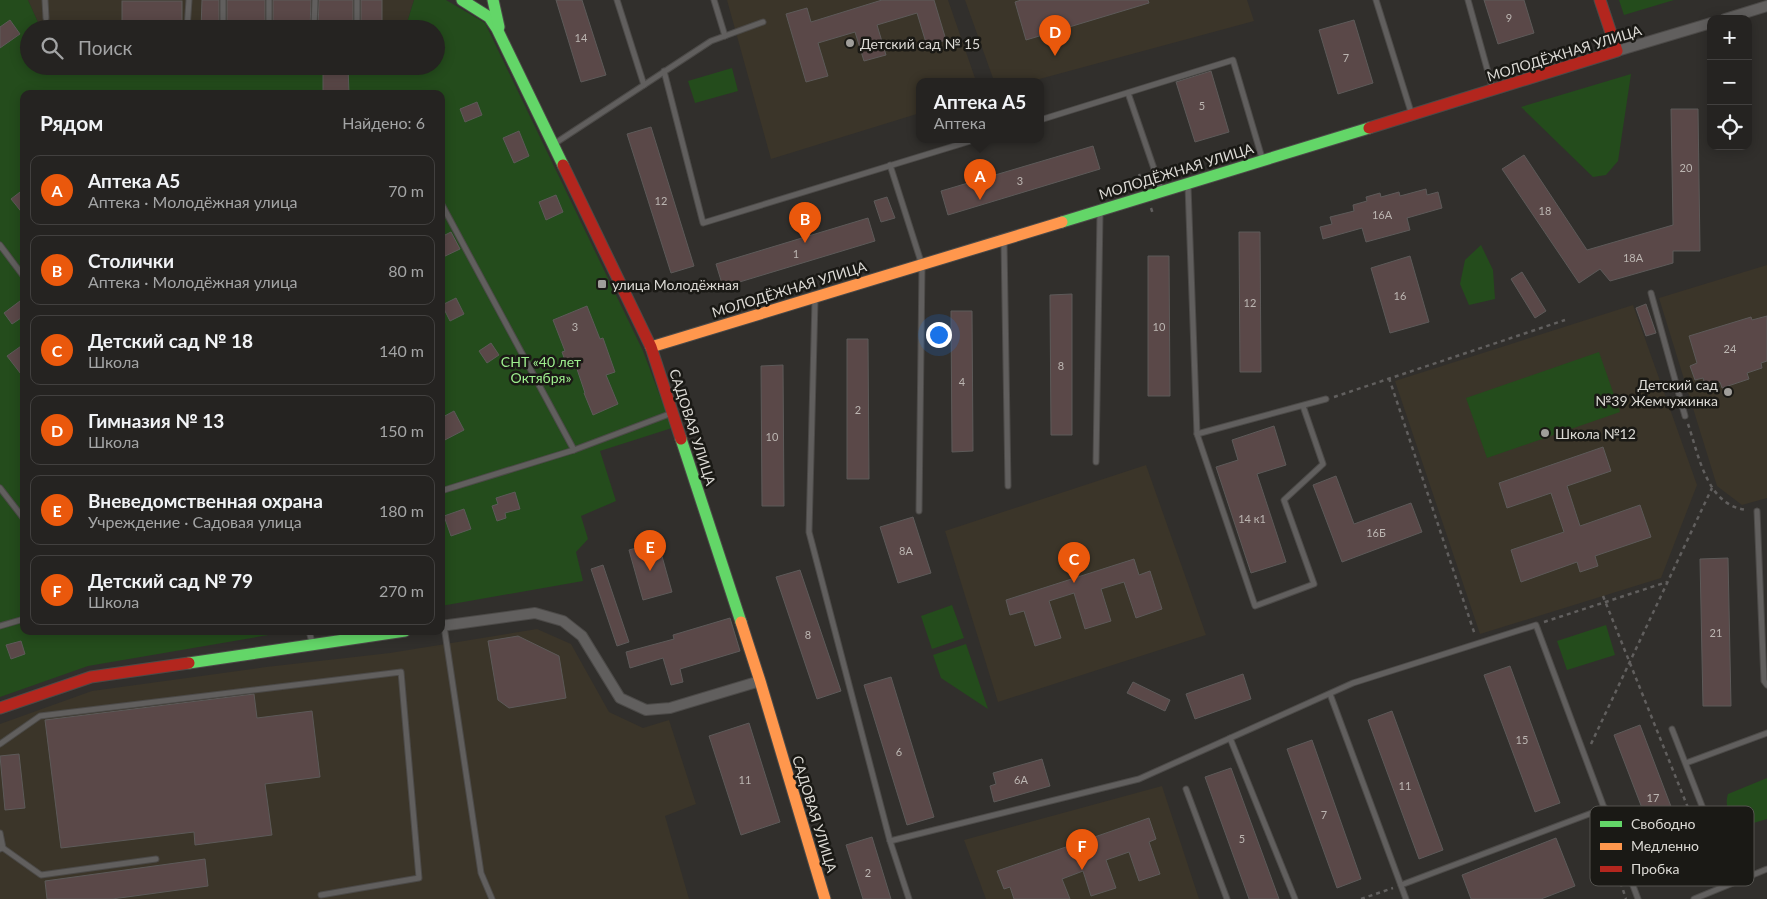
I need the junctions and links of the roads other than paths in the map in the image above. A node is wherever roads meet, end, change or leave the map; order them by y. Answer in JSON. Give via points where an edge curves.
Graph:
{"nodes":[{"id":1,"x":46,"y":0,"type":"edge"},
{"id":2,"x":189,"y":0,"type":"edge"},
{"id":3,"x":223,"y":0,"type":"edge"},
{"id":4,"x":269,"y":0,"type":"edge"},
{"id":5,"x":315,"y":0,"type":"edge"},
{"id":6,"x":357,"y":0,"type":"edge"},
{"id":7,"x":462,"y":0,"type":"edge"},
{"id":8,"x":494,"y":0,"type":"edge"},
{"id":9,"x":617,"y":0,"type":"edge"},
{"id":10,"x":714,"y":0,"type":"edge"},
{"id":11,"x":1376,"y":0,"type":"edge"},
{"id":12,"x":1468,"y":0,"type":"edge"},
{"id":13,"x":1600,"y":0,"type":"edge"},
{"id":14,"x":1767,"y":6,"type":"edge"},
{"id":15,"x":1738,"y":15,"type":"edge"},
{"id":16,"x":46,"y":18,"type":"dead end"},
{"id":17,"x":188,"y":20,"type":"edge"},
{"id":18,"x":223,"y":20,"type":"edge"},
{"id":19,"x":269,"y":20,"type":"edge"},
{"id":20,"x":314,"y":20,"type":"edge"},
{"id":21,"x":357,"y":20,"type":"edge"},
{"id":22,"x":764,"y":22,"type":"dead end"},
{"id":23,"x":1707,"y":24,"type":"edge"},
{"id":24,"x":725,"y":36,"type":"junction"},
{"id":25,"x":502,"y":38,"type":"junction"},
{"id":26,"x":1617,"y":51,"type":"junction"},
{"id":27,"x":664,"y":71,"type":"junction"},
{"id":28,"x":644,"y":85,"type":"junction"},
{"id":29,"x":1493,"y":90,"type":"junction"},
{"id":30,"x":1128,"y":92,"type":"junction"},
{"id":31,"x":1412,"y":115,"type":"junction"},
{"id":32,"x":1044,"y":119,"type":"edge"},
{"id":33,"x":965,"y":143,"type":"edge"},
{"id":34,"x":554,"y":144,"type":"junction"},
{"id":35,"x":1263,"y":160,"type":"junction"},
{"id":36,"x":890,"y":166,"type":"junction"},
{"id":37,"x":1188,"y":183,"type":"junction"},
{"id":38,"x":1161,"y":191,"type":"junction"},
{"id":39,"x":445,"y":210,"type":"edge"},
{"id":40,"x":1100,"y":210,"type":"junction"},
{"id":41,"x":1004,"y":239,"type":"junction"},
{"id":42,"x":0,"y":245,"type":"edge"},
{"id":43,"x":922,"y":265,"type":"junction"},
{"id":44,"x":20,"y":272,"type":"edge"},
{"id":45,"x":1651,"y":293,"type":"dead end"},
{"id":46,"x":815,"y":297,"type":"junction"},
{"id":47,"x":651,"y":347,"type":"junction"},
{"id":48,"x":1326,"y":399,"type":"road end"},
{"id":49,"x":1303,"y":406,"type":"junction"},
{"id":50,"x":673,"y":413,"type":"junction"},
{"id":51,"x":1685,"y":416,"type":"road end"},
{"id":52,"x":1197,"y":434,"type":"junction"},
{"id":53,"x":574,"y":450,"type":"junction"},
{"id":54,"x":1096,"y":462,"type":"dead end"},
{"id":55,"x":1008,"y":486,"type":"dead end"},
{"id":56,"x":0,"y":488,"type":"edge"},
{"id":57,"x":445,"y":490,"type":"edge"},
{"id":58,"x":919,"y":511,"type":"dead end"},
{"id":59,"x":1757,"y":511,"type":"road end"},
{"id":60,"x":20,"y":514,"type":"edge"},
{"id":61,"x":20,"y":620,"type":"edge"},
{"id":62,"x":0,"y":626,"type":"edge"},
{"id":63,"x":445,"y":626,"type":"edge"},
{"id":64,"x":310,"y":635,"type":"edge"},
{"id":65,"x":379,"y":635,"type":"edge"},
{"id":66,"x":443,"y":635,"type":"edge"},
{"id":67,"x":314,"y":645,"type":"junction"},
{"id":68,"x":760,"y":681,"type":"junction"},
{"id":69,"x":1767,"y":685,"type":"edge"},
{"id":70,"x":1330,"y":694,"type":"junction"},
{"id":71,"x":0,"y":708,"type":"edge"},
{"id":72,"x":1672,"y":729,"type":"dead end"},
{"id":73,"x":1767,"y":733,"type":"edge"},
{"id":74,"x":1230,"y":738,"type":"junction"},
{"id":75,"x":0,"y":744,"type":"edge"},
{"id":76,"x":1686,"y":763,"type":"junction"},
{"id":77,"x":1186,"y":789,"type":"dead end"},
{"id":78,"x":1604,"y":806,"type":"edge"},
{"id":79,"x":1702,"y":806,"type":"edge"},
{"id":80,"x":1590,"y":814,"type":"edge"},
{"id":81,"x":0,"y":832,"type":"edge"},
{"id":82,"x":890,"y":841,"type":"junction"},
{"id":83,"x":1,"y":849,"type":"edge"},
{"id":84,"x":156,"y":859,"type":"dead end"},
{"id":85,"x":1767,"y":869,"type":"edge"},
{"id":86,"x":1754,"y":874,"type":"edge"},
{"id":87,"x":1401,"y":885,"type":"junction"},
{"id":88,"x":1633,"y":886,"type":"edge"},
{"id":89,"x":1725,"y":886,"type":"edge"},
{"id":90,"x":321,"y":895,"type":"dead end"},
{"id":91,"x":492,"y":899,"type":"edge"},
{"id":92,"x":825,"y":899,"type":"edge"},
{"id":93,"x":910,"y":899,"type":"edge"},
{"id":94,"x":1227,"y":899,"type":"edge"},
{"id":95,"x":1295,"y":899,"type":"edge"},
{"id":96,"x":1406,"y":899,"type":"edge"},
{"id":97,"x":1638,"y":899,"type":"edge"},
{"id":98,"x":1694,"y":899,"type":"edge"}],
"edges":[{"from":1,"to":16,"type":"lane"},
{"from":2,"to":17,"type":"lane"},
{"from":3,"to":18,"type":"lane"},
{"from":4,"to":19,"type":"lane"},
{"from":5,"to":20,"type":"lane"},
{"from":6,"to":21,"type":"lane"},
{"from":7,"to":25,"type":"street","name":"САДОВАЯ УЛИЦА","via":[[489,17]]},
{"from":8,"to":25,"type":"street"},
{"from":9,"to":28,"type":"lane"},
{"from":10,"to":24,"type":"lane"},
{"from":11,"to":31,"type":"lane"},
{"from":12,"to":29,"type":"lane"},
{"from":13,"to":26,"type":"street"},
{"from":14,"to":15,"type":"street"},
{"from":22,"to":24,"type":"lane"},
{"from":23,"to":26,"type":"street","name":"МОЛОДЁЖНАЯ УЛИЦА"},
{"from":24,"to":27,"type":"lane","via":[[710,41]]},
{"from":25,"to":34,"type":"street","name":"САДОВАЯ УЛИЦА"},
{"from":26,"to":29,"type":"street","name":"МОЛОДЁЖНАЯ УЛИЦА"},
{"from":27,"to":28,"type":"lane"},
{"from":27,"to":36,"type":"lane","via":[[703,223]]},
{"from":28,"to":34,"type":"lane"},
{"from":29,"to":31,"type":"street","name":"МОЛОДЁЖНАЯ УЛИЦА"},
{"from":30,"to":32,"type":"lane"},
{"from":30,"to":35,"type":"lane","via":[[1233,60]]},
{"from":30,"to":38,"type":"lane"},
{"from":31,"to":35,"type":"street","name":"МОЛОДЁЖНАЯ УЛИЦА"},
{"from":33,"to":36,"type":"lane"},
{"from":34,"to":47,"type":"street","name":"САДОВАЯ УЛИЦА"},
{"from":35,"to":37,"type":"street","name":"МОЛОДЁЖНАЯ УЛИЦА"},
{"from":36,"to":43,"type":"lane"},
{"from":37,"to":38,"type":"street","name":"МОЛОДЁЖНАЯ УЛИЦА"},
{"from":37,"to":52,"type":"lane"},
{"from":38,"to":40,"type":"street","name":"МОЛОДЁЖНАЯ УЛИЦА"},
{"from":39,"to":53,"type":"lane"},
{"from":40,"to":41,"type":"street","name":"МОЛОДЁЖНАЯ УЛИЦА"},
{"from":40,"to":54,"type":"lane"},
{"from":41,"to":43,"type":"street","name":"МОЛОДЁЖНАЯ УЛИЦА"},
{"from":41,"to":55,"type":"lane"},
{"from":42,"to":44,"type":"lane"},
{"from":43,"to":46,"type":"street","name":"МОЛОДЁЖНАЯ УЛИЦА"},
{"from":43,"to":58,"type":"lane"},
{"from":45,"to":51,"type":"lane"},
{"from":46,"to":47,"type":"street","name":"МОЛОДЁЖНАЯ УЛИЦА"},
{"from":46,"to":82,"type":"lane","via":[[809,532]]},
{"from":47,"to":50,"type":"street","name":"САДОВАЯ УЛИЦА"},
{"from":48,"to":49,"type":"lane"},
{"from":49,"to":52,"type":"lane"},
{"from":49,"to":52,"type":"lane","via":[[1322,464],[1284,500],[1314,584],[1255,606]]},
{"from":50,"to":53,"type":"lane"},
{"from":50,"to":68,"type":"street","name":"САДОВАЯ УЛИЦА"},
{"from":53,"to":57,"type":"lane"},
{"from":56,"to":60,"type":"lane"},
{"from":59,"to":69,"type":"lane","via":[[1764,681]]},
{"from":61,"to":62,"type":"lane"},
{"from":63,"to":68,"type":"street","via":[[535,613],[563,621],[582,636],[620,698],[646,710],[670,708]]},
{"from":64,"to":67,"type":"lane"},
{"from":65,"to":67,"type":"street"},
{"from":66,"to":91,"type":"lane","via":[[480,873]]},
{"from":67,"to":71,"type":"street","via":[[91,677]]},
{"from":68,"to":92,"type":"street","name":"САДОВАЯ УЛИЦА"},
{"from":70,"to":74,"type":"lane"},
{"from":70,"to":78,"type":"lane","via":[[1353,683],[1536,624]]},
{"from":70,"to":87,"type":"lane"},
{"from":72,"to":76,"type":"lane"},
{"from":73,"to":76,"type":"lane"},
{"from":74,"to":82,"type":"lane","via":[[1139,779]]},
{"from":74,"to":95,"type":"lane"},
{"from":75,"to":90,"type":"lane","via":[[40,716],[401,672],[419,878]]},
{"from":76,"to":79,"type":"lane"},
{"from":77,"to":94,"type":"lane"},
{"from":80,"to":87,"type":"lane"},
{"from":81,"to":83,"type":"lane"},
{"from":82,"to":93,"type":"lane"},
{"from":83,"to":84,"type":"lane","via":[[41,875]]},
{"from":85,"to":86,"type":"lane"},
{"from":87,"to":96,"type":"lane"},
{"from":88,"to":97,"type":"lane"},
{"from":89,"to":98,"type":"lane"}]}
